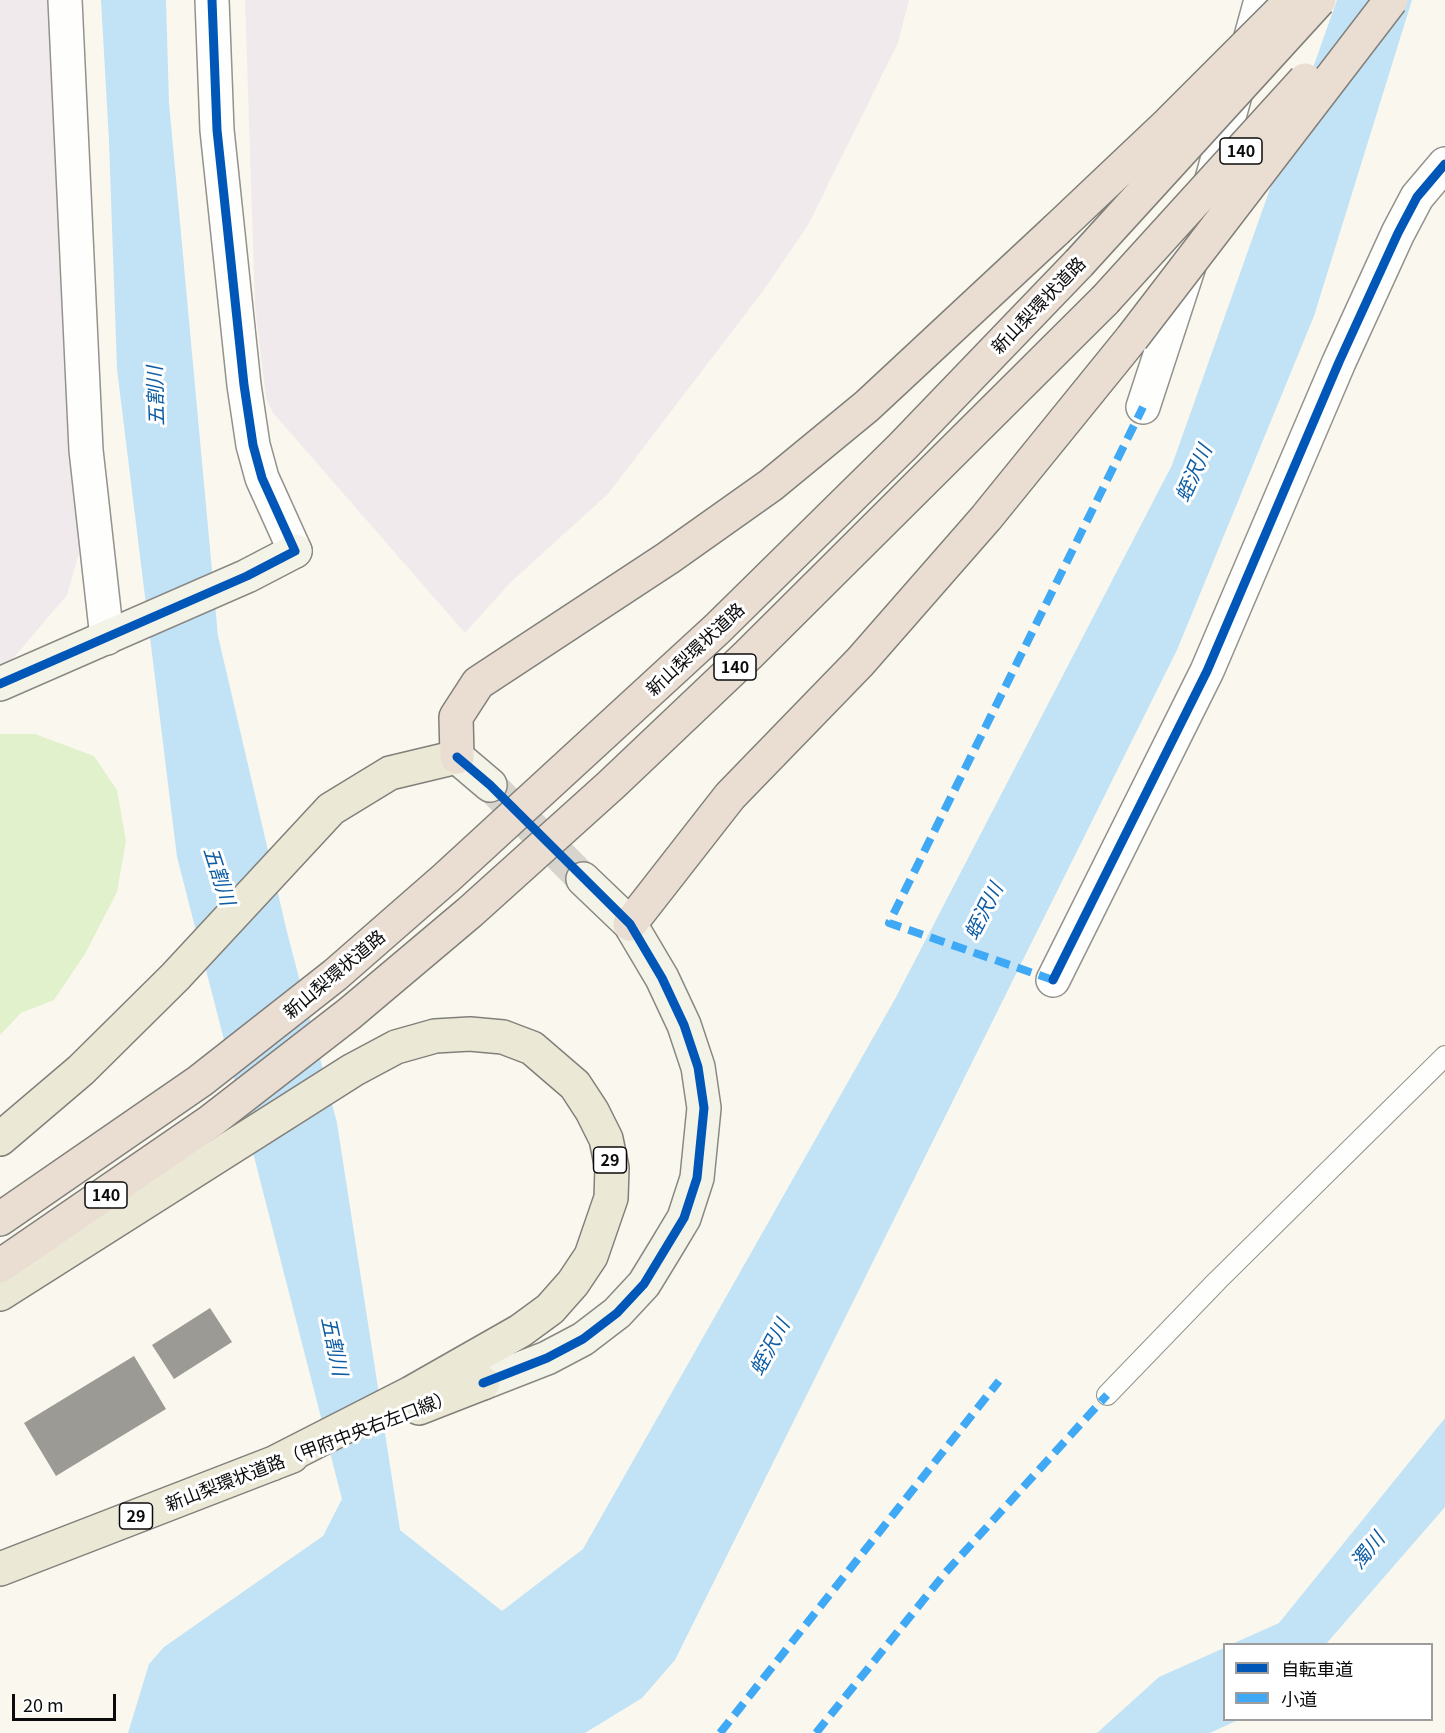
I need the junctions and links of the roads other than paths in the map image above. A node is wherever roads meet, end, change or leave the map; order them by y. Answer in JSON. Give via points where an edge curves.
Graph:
{"nodes":[{"id":1,"x":65,"y":0,"type":"edge"},
{"id":2,"x":212,"y":0,"type":"edge"},
{"id":3,"x":1261,"y":0,"type":"edge"},
{"id":4,"x":1291,"y":0,"type":"edge"},
{"id":5,"x":1318,"y":0,"type":"edge"},
{"id":6,"x":1376,"y":0,"type":"edge"},
{"id":7,"x":1391,"y":0,"type":"edge"},
{"id":8,"x":1445,"y":164,"type":"edge"},
{"id":9,"x":1143,"y":407,"type":"dead end"},
{"id":10,"x":116,"y":634,"type":"junction"},
{"id":11,"x":0,"y":684,"type":"edge"},
{"id":12,"x":457,"y":757,"type":"junction"},
{"id":13,"x":490,"y":785,"type":"tunnel mouth"},
{"id":14,"x":583,"y":879,"type":"tunnel mouth"},
{"id":15,"x":630,"y":924,"type":"junction"},
{"id":16,"x":1053,"y":980,"type":"dead end"},
{"id":17,"x":1445,"y":1056,"type":"edge"},
{"id":18,"x":0,"y":1139,"type":"edge"},
{"id":19,"x":0,"y":1219,"type":"edge"},
{"id":20,"x":0,"y":1266,"type":"edge"},
{"id":21,"x":0,"y":1294,"type":"edge"},
{"id":22,"x":483,"y":1383,"type":"joint"},
{"id":23,"x":1107,"y":1395,"type":"dead end"},
{"id":24,"x":414,"y":1401,"type":"junction"},
{"id":25,"x":0,"y":1569,"type":"edge"}],
"edges":[{"from":1,"to":10,"type":"street","via":[[86,450]]},
{"from":2,"to":10,"type":"street","via":[[217,130],[244,385],[262,478],[295,551]]},
{"from":3,"to":9,"type":"street","via":[[1185,278]]},
{"from":4,"to":12,"type":"highway","bridge":true,"via":[[1168,124],[867,405],[771,484],[668,558],[478,683],[456,717]]},
{"from":5,"to":19,"type":"highway","name":"新山梨環状道路","number":"140","bridge":true,"via":[[1079,263],[903,446],[717,629],[335,975],[200,1081]]},
{"from":6,"to":20,"type":"highway","number":"140","bridge":true,"via":[[1105,300],[611,785],[349,1014],[211,1121]]},
{"from":7,"to":15,"type":"highway","bridge":true,"via":[[1132,338],[986,518],[860,662],[730,796]]},
{"from":8,"to":16,"type":"street","via":[[1417,197],[1398,233],[1207,671]]},
{"from":10,"to":11,"type":"street"},
{"from":12,"to":13,"type":"street"},
{"from":12,"to":18,"type":"main road","via":[[390,772],[331,809],[175,977],[81,1070]]},
{"from":14,"to":15,"type":"street"},
{"from":15,"to":22,"type":"street","via":[[680,1015],[698,1068],[704,1108],[697,1178],[684,1218],[644,1284],[617,1313],[583,1339]]},
{"from":17,"to":23,"type":"lane"},
{"from":21,"to":24,"type":"main road","number":"29","via":[[353,1070],[396,1047],[435,1036],[470,1034],[513,1041],[532,1048],[575,1085],[606,1139],[612,1168],[611,1198],[603,1228],[591,1256],[550,1309]]},
{"from":22,"to":24,"type":"main road","name":"新山梨環状道路（甲府中央右左口線）","number":"29"},
{"from":24,"to":25,"type":"main road","name":"新山梨環状道路（甲府中央右左口線）","number":"29","via":[[272,1464]]}]}
